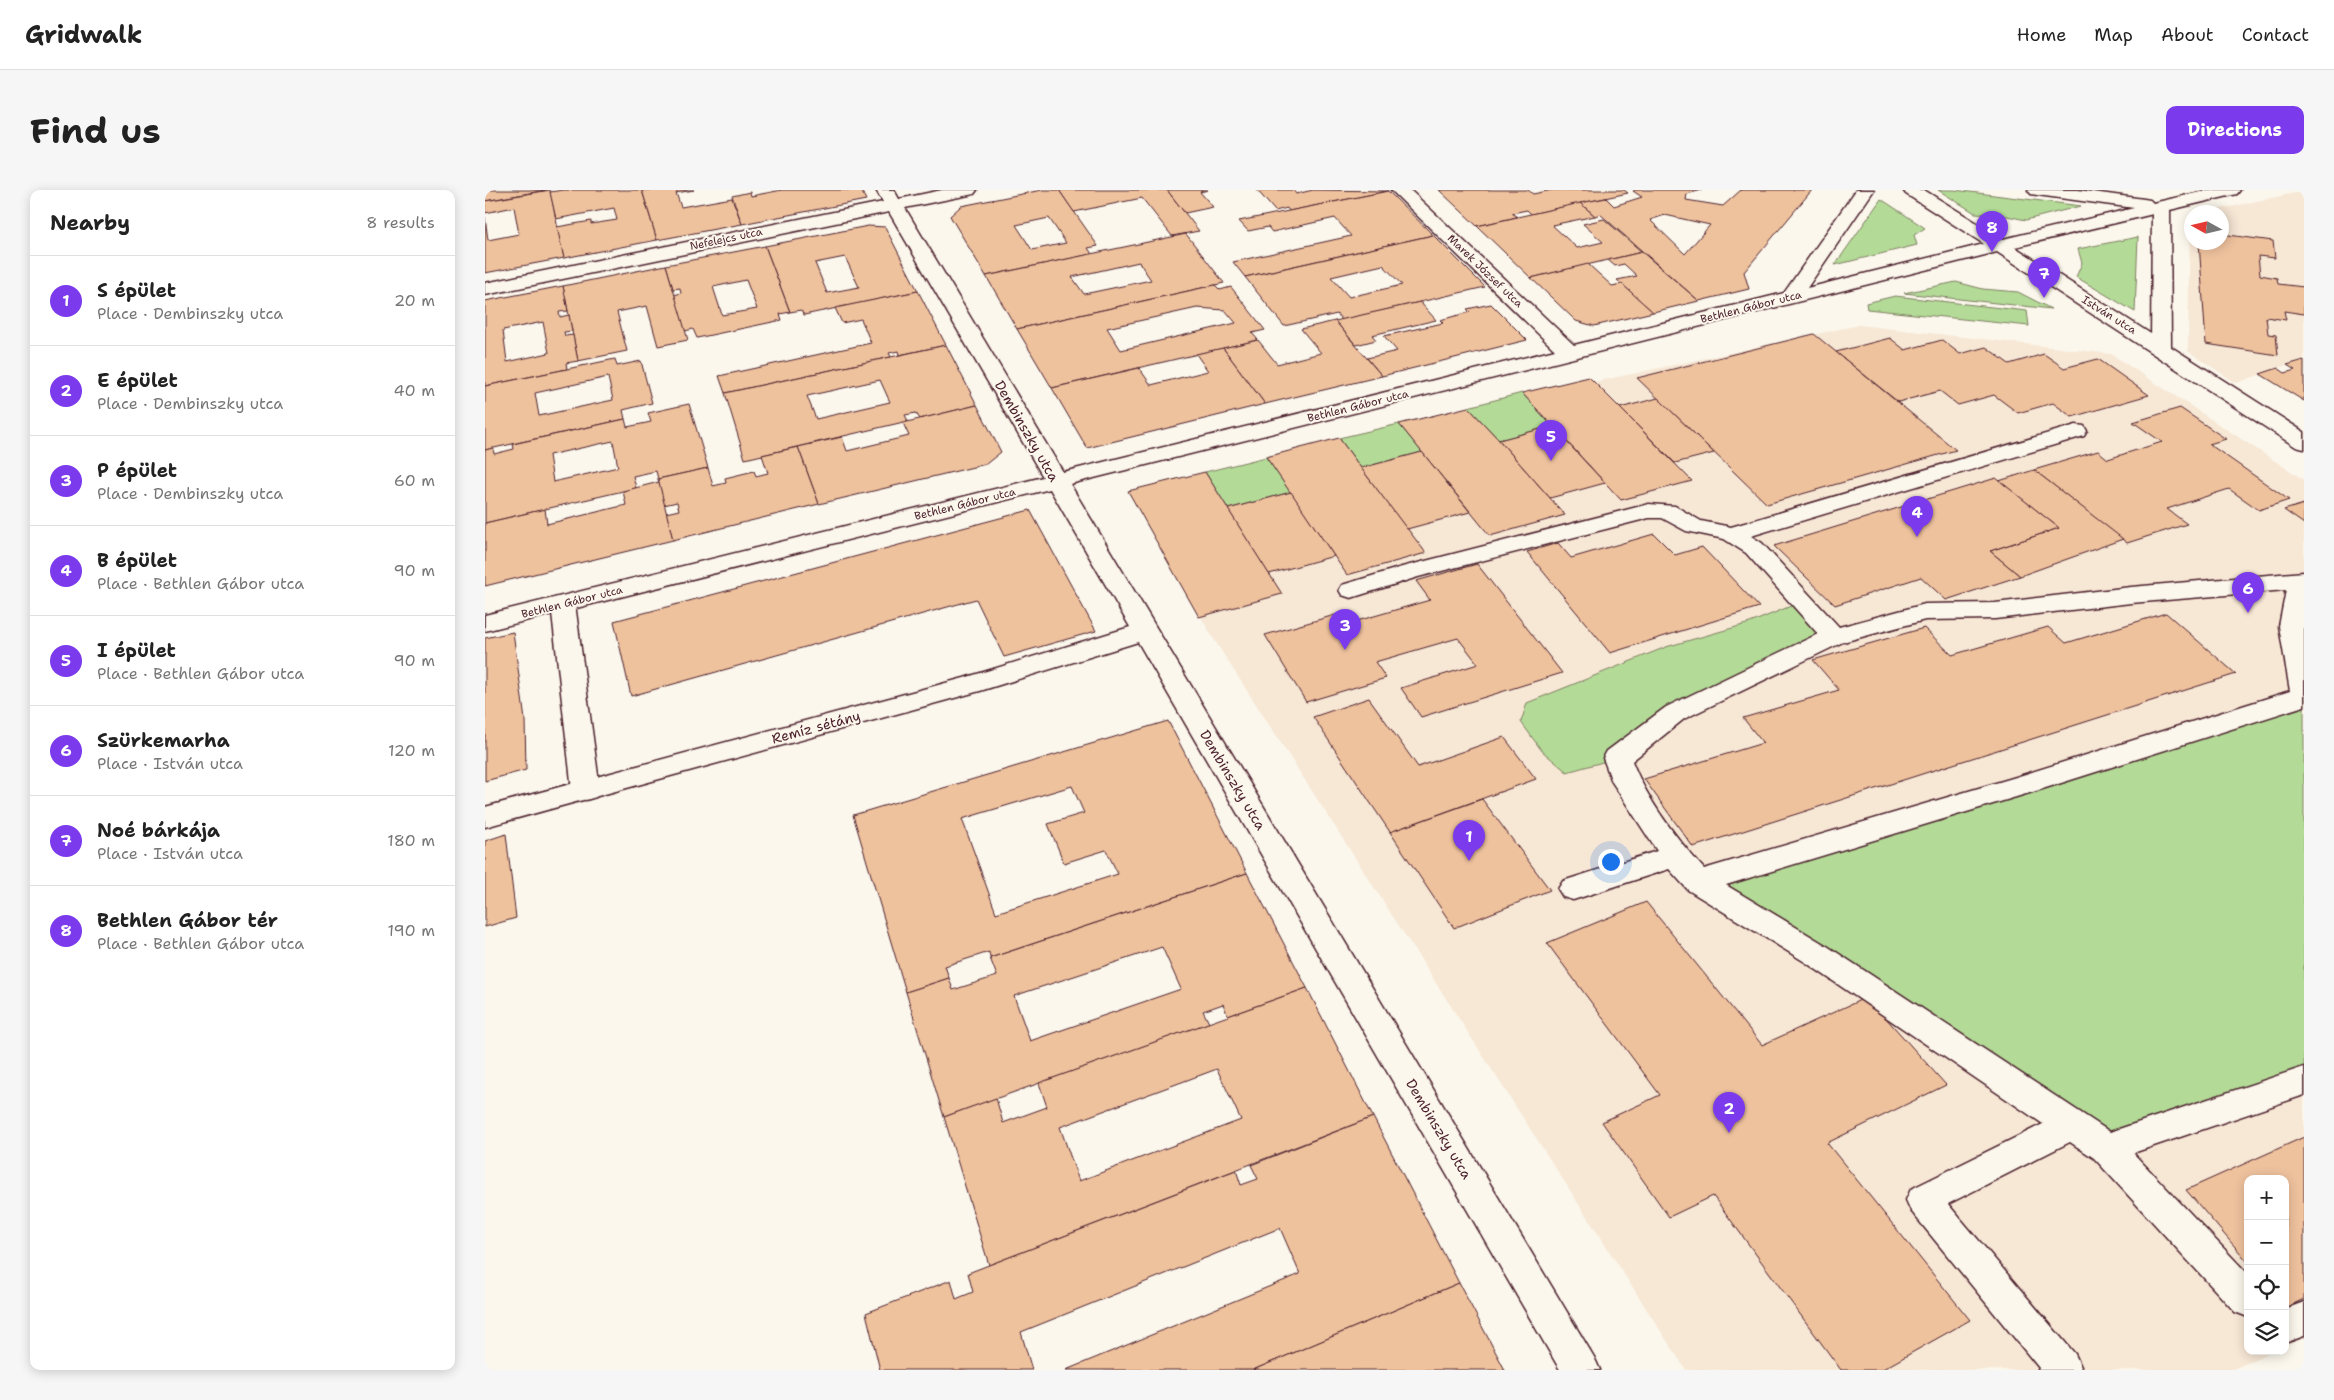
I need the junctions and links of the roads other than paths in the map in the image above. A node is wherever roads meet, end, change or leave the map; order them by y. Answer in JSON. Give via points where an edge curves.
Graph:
{"nodes":[{"id":1,"x":968,"y":190,"type":"edge"},
{"id":2,"x":1400,"y":190,"type":"edge"},
{"id":3,"x":1865,"y":190,"type":"edge"},
{"id":4,"x":1913,"y":190,"type":"edge"},
{"id":5,"x":2037,"y":190,"type":"edge"},
{"id":6,"x":2231,"y":190,"type":"edge"},
{"id":7,"x":890,"y":197,"type":"edge"},
{"id":8,"x":2161,"y":207,"type":"junction"},
{"id":9,"x":1998,"y":246,"type":"junction"},
{"id":10,"x":485,"y":288,"type":"edge"},
{"id":11,"x":1791,"y":297,"type":"junction"},
{"id":12,"x":2161,"y":348,"type":"junction"},
{"id":13,"x":1570,"y":353,"type":"junction"},
{"id":14,"x":2075,"y":431,"type":"dead end"},
{"id":15,"x":2304,"y":442,"type":"edge"},
{"id":16,"x":1057,"y":481,"type":"junction"},
{"id":17,"x":1732,"y":534,"type":"junction"},
{"id":18,"x":2302,"y":580,"type":"edge"},
{"id":19,"x":1351,"y":590,"type":"dead end"},
{"id":20,"x":563,"y":604,"type":"junction"},
{"id":21,"x":485,"y":623,"type":"edge"},
{"id":22,"x":1145,"y":631,"type":"junction"},
{"id":23,"x":1834,"y":636,"type":"junction"},
{"id":24,"x":2303,"y":697,"type":"edge"},
{"id":25,"x":587,"y":790,"type":"junction"},
{"id":26,"x":485,"y":817,"type":"edge"},
{"id":27,"x":1675,"y":856,"type":"junction"},
{"id":28,"x":1698,"y":882,"type":"junction"},
{"id":29,"x":1573,"y":889,"type":"dead end"},
{"id":30,"x":2304,"y":1081,"type":"edge"},
{"id":31,"x":2073,"y":1126,"type":"junction"},
{"id":32,"x":2106,"y":1148,"type":"junction"},
{"id":33,"x":2244,"y":1296,"type":"edge"},
{"id":34,"x":2304,"y":1319,"type":"edge"},
{"id":35,"x":2289,"y":1325,"type":"edge"},
{"id":36,"x":1581,"y":1370,"type":"edge"},
{"id":37,"x":2057,"y":1370,"type":"edge"}],
"edges":[{"from":1,"to":7,"type":"street","name":"Nefelejcs utca"},
{"from":2,"to":13,"type":"street","name":"Marek József utca"},
{"from":3,"to":11,"type":"street"},
{"from":4,"to":9,"type":"street","name":"István utca"},
{"from":5,"to":8,"type":"street"},
{"from":6,"to":8,"type":"street","name":"Bethlen Gábor utca"},
{"from":7,"to":10,"type":"street","name":"Nefelejcs utca"},
{"from":7,"to":16,"type":"street","name":"Dembinszky utca"},
{"from":8,"to":9,"type":"street","name":"Bethlen Gábor utca"},
{"from":8,"to":12,"type":"street"},
{"from":9,"to":11,"type":"street","name":"Bethlen Gábor utca"},
{"from":9,"to":12,"type":"street","name":"István utca"},
{"from":11,"to":13,"type":"street","name":"Bethlen Gábor utca"},
{"from":12,"to":15,"type":"street","name":"István utca"},
{"from":13,"to":16,"type":"street","name":"Bethlen Gábor utca"},
{"from":14,"to":17,"type":"street"},
{"from":16,"to":20,"type":"street","name":"Bethlen Gábor utca"},
{"from":16,"to":22,"type":"street","name":"Dembinszky utca"},
{"from":17,"to":19,"type":"street","via":[[1694,526],[1667,511],[1649,511]]},
{"from":17,"to":23,"type":"street","via":[[1754,548]]},
{"from":18,"to":23,"type":"street","via":[[1995,611],[1925,612]]},
{"from":18,"to":24,"type":"street","via":[[2291,626]]},
{"from":20,"to":21,"type":"street","name":"Bethlen Gábor utca"},
{"from":20,"to":25,"type":"street"},
{"from":22,"to":25,"type":"street","name":"Remíz sétány","via":[[971,685]]},
{"from":22,"to":36,"type":"street","name":"Dembinszky utca"},
{"from":23,"to":27,"type":"street","via":[[1675,713],[1617,758],[1627,782]]},
{"from":24,"to":28,"type":"street"},
{"from":25,"to":26,"type":"street","name":"Remíz sétány"},
{"from":27,"to":28,"type":"street"},
{"from":27,"to":29,"type":"street"},
{"from":28,"to":31,"type":"street","via":[[1816,954]]},
{"from":30,"to":32,"type":"street"},
{"from":31,"to":32,"type":"street"},
{"from":31,"to":37,"type":"street","via":[[1923,1200],[2062,1367]]},
{"from":32,"to":33,"type":"street"},
{"from":34,"to":35,"type":"street"}]}
